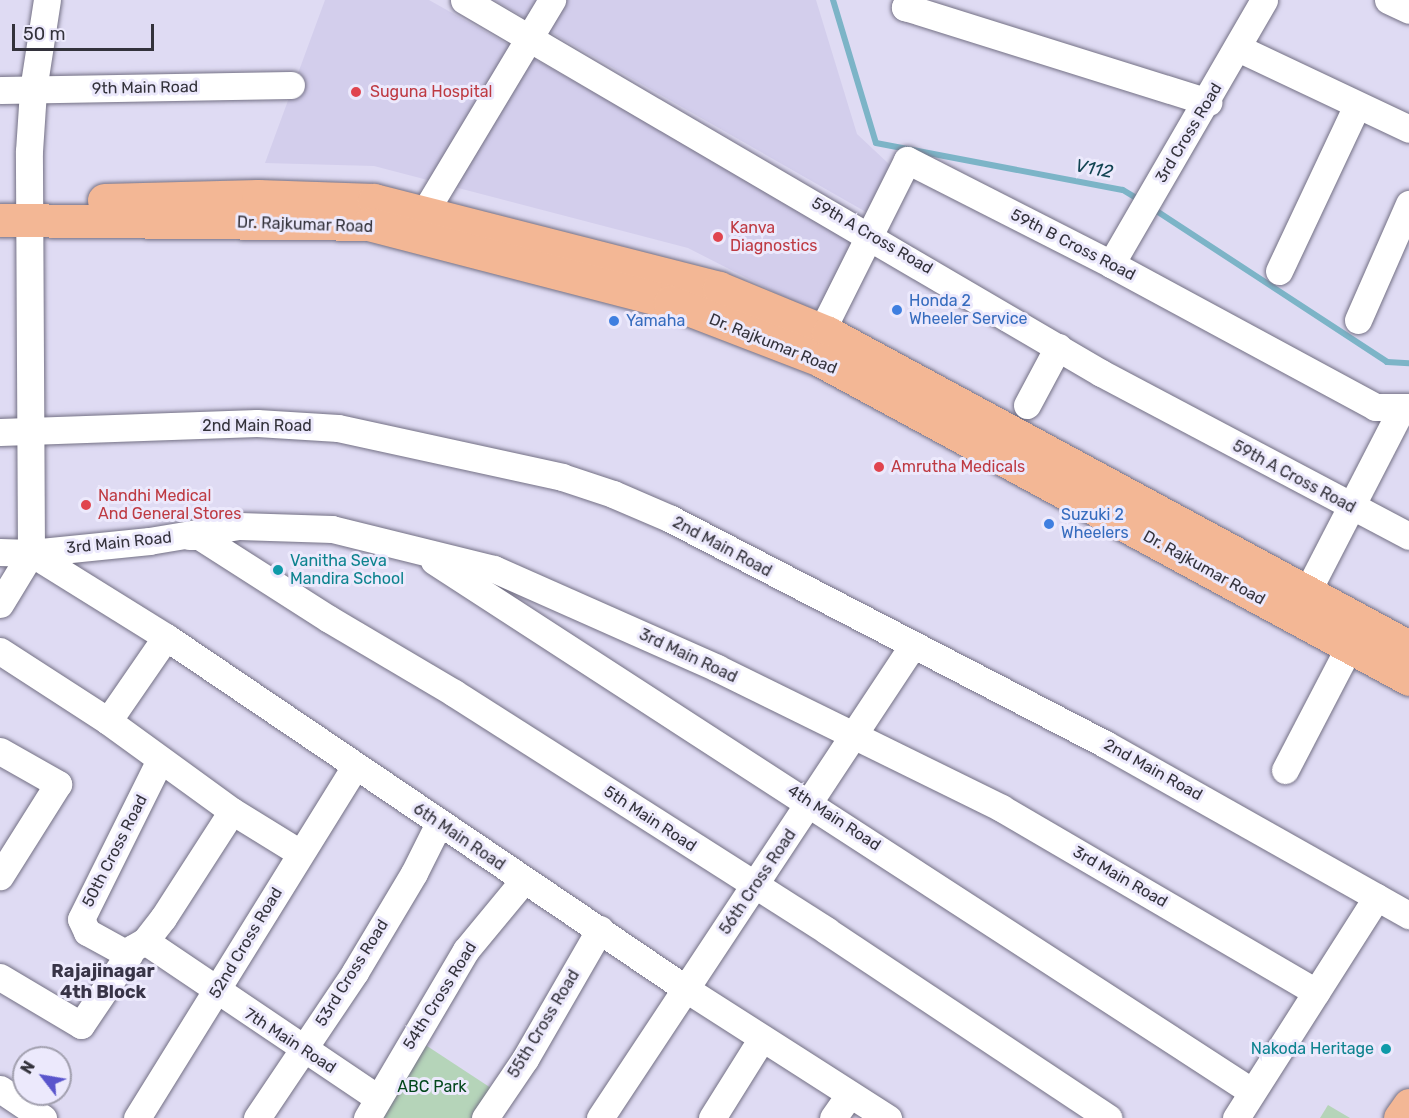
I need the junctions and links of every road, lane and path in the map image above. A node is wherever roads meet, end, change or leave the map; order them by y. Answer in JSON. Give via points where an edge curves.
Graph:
{"nodes":[{"id":1,"x":47,"y":0,"type":"edge"},
{"id":2,"x":464,"y":0,"type":"edge"},
{"id":3,"x":552,"y":0,"type":"edge"},
{"id":4,"x":908,"y":0,"type":"edge"},
{"id":5,"x":1264,"y":0,"type":"edge"},
{"id":6,"x":1388,"y":0,"type":"edge"},
{"id":7,"x":1409,"y":10,"type":"edge"},
{"id":8,"x":528,"y":37,"type":"junction"},
{"id":9,"x":1238,"y":48,"type":"junction"},
{"id":10,"x":291,"y":85,"type":"dead end"},
{"id":11,"x":0,"y":90,"type":"edge"},
{"id":12,"x":33,"y":90,"type":"junction"},
{"id":13,"x":1208,"y":102,"type":"junction"},
{"id":14,"x":1357,"y":105,"type":"junction"},
{"id":15,"x":1409,"y":129,"type":"edge"},
{"id":16,"x":1409,"y":204,"type":"edge"},
{"id":17,"x":14,"y":211,"type":"edge"},
{"id":18,"x":424,"y":213,"type":"junction"},
{"id":19,"x":870,"y":234,"type":"junction"},
{"id":20,"x":1111,"y":264,"type":"junction"},
{"id":21,"x":1279,"y":271,"type":"dead end"},
{"id":22,"x":1358,"y":320,"type":"dead end"},
{"id":23,"x":822,"y":330,"type":"junction"},
{"id":24,"x":1058,"y":346,"type":"junction"},
{"id":25,"x":1027,"y":405,"type":"dead end"},
{"id":26,"x":1405,"y":409,"type":"edge"},
{"id":27,"x":0,"y":432,"type":"edge"},
{"id":28,"x":28,"y":433,"type":"junction"},
{"id":29,"x":1351,"y":508,"type":"junction"},
{"id":30,"x":184,"y":536,"type":"junction"},
{"id":31,"x":1409,"y":536,"type":"edge"},
{"id":32,"x":415,"y":548,"type":"junction"},
{"id":33,"x":0,"y":552,"type":"edge"},
{"id":34,"x":31,"y":553,"type":"junction"},
{"id":35,"x":1306,"y":592,"type":"junction"},
{"id":36,"x":0,"y":604,"type":"edge"},
{"id":37,"x":166,"y":637,"type":"junction"},
{"id":38,"x":913,"y":645,"type":"junction"},
{"id":39,"x":1349,"y":647,"type":"junction"},
{"id":40,"x":1409,"y":647,"type":"edge"},
{"id":41,"x":0,"y":651,"type":"edge"},
{"id":42,"x":1409,"y":679,"type":"edge"},
{"id":43,"x":108,"y":721,"type":"junction"},
{"id":44,"x":852,"y":737,"type":"junction"},
{"id":45,"x":160,"y":760,"type":"junction"},
{"id":46,"x":4,"y":763,"type":"edge"},
{"id":47,"x":355,"y":766,"type":"junction"},
{"id":48,"x":1285,"y":770,"type":"dead end"},
{"id":49,"x":810,"y":802,"type":"junction"},
{"id":50,"x":232,"y":811,"type":"junction"},
{"id":51,"x":439,"y":823,"type":"junction"},
{"id":52,"x":300,"y":853,"type":"junction"},
{"id":53,"x":0,"y":876,"type":"edge"},
{"id":54,"x":523,"y":881,"type":"junction"},
{"id":55,"x":756,"y":886,"type":"junction"},
{"id":56,"x":1377,"y":897,"type":"junction"},
{"id":57,"x":1409,"y":915,"type":"edge"},
{"id":58,"x":600,"y":929,"type":"junction"},
{"id":59,"x":137,"y":948,"type":"junction"},
{"id":60,"x":0,"y":977,"type":"edge"},
{"id":61,"x":686,"y":989,"type":"junction"},
{"id":62,"x":1316,"y":992,"type":"junction"},
{"id":63,"x":217,"y":993,"type":"junction"},
{"id":64,"x":762,"y":1038,"type":"junction"},
{"id":65,"x":303,"y":1049,"type":"junction"},
{"id":66,"x":0,"y":1089,"type":"edge"},
{"id":67,"x":1251,"y":1091,"type":"junction"},
{"id":68,"x":850,"y":1094,"type":"junction"},
{"id":69,"x":1409,"y":1105,"type":"edge"},
{"id":70,"x":372,"y":1108,"type":"edge"},
{"id":71,"x":43,"y":1118,"type":"edge"},
{"id":72,"x":137,"y":1118,"type":"edge"},
{"id":73,"x":257,"y":1118,"type":"edge"},
{"id":74,"x":485,"y":1118,"type":"edge"},
{"id":75,"x":600,"y":1118,"type":"edge"},
{"id":76,"x":712,"y":1118,"type":"edge"},
{"id":77,"x":833,"y":1118,"type":"edge"},
{"id":78,"x":888,"y":1118,"type":"edge"},
{"id":79,"x":1108,"y":1118,"type":"edge"},
{"id":80,"x":1236,"y":1118,"type":"edge"},
{"id":81,"x":1400,"y":1118,"type":"edge"}],
"edges":[{"from":1,"to":12,"type":"street"},
{"from":2,"to":8,"type":"street","name":"59th A Cross Road"},
{"from":3,"to":8,"type":"street"},
{"from":4,"to":13,"type":"street","via":[[905,7]]},
{"from":5,"to":9,"type":"street","name":"3rd Cross Road"},
{"from":6,"to":7,"type":"street"},
{"from":8,"to":18,"type":"street"},
{"from":8,"to":19,"type":"street","name":"59th A Cross Road"},
{"from":9,"to":13,"type":"street","name":"3rd Cross Road"},
{"from":9,"to":14,"type":"street"},
{"from":10,"to":12,"type":"street","name":"9th Main Road"},
{"from":11,"to":12,"type":"street","name":"9th Main Road"},
{"from":12,"to":17,"type":"street"},
{"from":13,"to":20,"type":"street","name":"3rd Cross Road"},
{"from":14,"to":15,"type":"street"},
{"from":14,"to":21,"type":"street"},
{"from":16,"to":22,"type":"street"},
{"from":17,"to":18,"type":"main road","name":"Dr. Rajkumar Road","via":[[302,197],[374,200]]},
{"from":17,"to":28,"type":"street"},
{"from":17,"to":39,"type":"main road","name":"Dr. Rajkumar Road","via":[[368,224],[670,302],[818,359]]},
{"from":18,"to":23,"type":"main road","name":"Dr. Rajkumar Road","via":[[719,288]]},
{"from":19,"to":20,"type":"street","name":"59th B Cross Road","via":[[907,160]]},
{"from":19,"to":23,"type":"street","name":"59th B Cross Road"},
{"from":19,"to":24,"type":"street","name":"59th A Cross Road"},
{"from":20,"to":26,"type":"street","name":"59th B Cross Road","via":[[1375,407]]},
{"from":23,"to":35,"type":"main road","name":"Dr. Rajkumar Road"},
{"from":24,"to":25,"type":"street"},
{"from":24,"to":29,"type":"street","name":"59th A Cross Road"},
{"from":26,"to":29,"type":"street"},
{"from":27,"to":28,"type":"street","name":"2nd Main Road"},
{"from":28,"to":34,"type":"street"},
{"from":28,"to":38,"type":"street","name":"2nd Main Road","via":[[297,424],[390,437],[562,477],[670,519]]},
{"from":29,"to":31,"type":"street","name":"59th A Cross Road"},
{"from":29,"to":35,"type":"street"},
{"from":30,"to":32,"type":"street","name":"3rd Main Road","via":[[239,526],[332,529]]},
{"from":30,"to":34,"type":"street","name":"3rd Main Road"},
{"from":30,"to":55,"type":"street","name":"5th Main Road","via":[[199,536]]},
{"from":32,"to":44,"type":"street","name":"3rd Main Road","via":[[494,569],[717,668]]},
{"from":32,"to":49,"type":"street","name":"4th Main Road"},
{"from":33,"to":34,"type":"street","name":"3rd Main Road"},
{"from":34,"to":36,"type":"street"},
{"from":34,"to":37,"type":"street","name":"6th Main Road"},
{"from":35,"to":40,"type":"main road","name":"Dr. Rajkumar Road"},
{"from":37,"to":43,"type":"street"},
{"from":37,"to":47,"type":"street","name":"6th Main Road"},
{"from":38,"to":44,"type":"street","name":"56th Cross Road"},
{"from":38,"to":56,"type":"street","name":"2nd Main Road","via":[[1105,744]]},
{"from":39,"to":42,"type":"main road","name":"Dr. Rajkumar Road"},
{"from":39,"to":48,"type":"street"},
{"from":41,"to":43,"type":"street"},
{"from":43,"to":45,"type":"street"},
{"from":44,"to":49,"type":"street","name":"56th Cross Road"},
{"from":44,"to":62,"type":"street","name":"3rd Main Road","via":[[1001,808]]},
{"from":45,"to":50,"type":"street"},
{"from":45,"to":59,"type":"street","name":"50th Cross Road","via":[[81,919],[87,932]]},
{"from":46,"to":53,"type":"street","via":[[58,784]]},
{"from":47,"to":51,"type":"street","name":"6th Main Road"},
{"from":47,"to":52,"type":"street","name":"52nd Cross Road"},
{"from":49,"to":55,"type":"street","name":"56th Cross Road"},
{"from":49,"to":67,"type":"street","name":"4th Main Road"},
{"from":50,"to":52,"type":"street"},
{"from":50,"to":59,"type":"street"},
{"from":51,"to":54,"type":"street","name":"6th Main Road"},
{"from":51,"to":65,"type":"street","name":"53rd Cross Road","via":[[385,922]]},
{"from":52,"to":63,"type":"street","name":"52nd Cross Road"},
{"from":54,"to":58,"type":"street","name":"6th Main Road"},
{"from":54,"to":70,"type":"street","name":"54th Cross Road","via":[[466,950]]},
{"from":55,"to":61,"type":"street","name":"56th Cross Road"},
{"from":55,"to":79,"type":"street","name":"5th Main Road"},
{"from":56,"to":57,"type":"street","name":"2nd Main Road"},
{"from":56,"to":62,"type":"street"},
{"from":58,"to":61,"type":"street","name":"6th Main Road"},
{"from":58,"to":74,"type":"street","name":"55th Cross Road","via":[[525,1059]]},
{"from":59,"to":60,"type":"street","via":[[81,1025]]},
{"from":59,"to":63,"type":"street","name":"7th Main Road"},
{"from":61,"to":64,"type":"street","name":"6th Main Road"},
{"from":61,"to":75,"type":"street","name":"56th Cross Road"},
{"from":62,"to":67,"type":"street"},
{"from":63,"to":65,"type":"street","name":"7th Main Road"},
{"from":63,"to":72,"type":"street","name":"52nd Cross Road"},
{"from":64,"to":68,"type":"street","name":"6th Main Road"},
{"from":64,"to":76,"type":"street"},
{"from":65,"to":70,"type":"street","name":"7th Main Road"},
{"from":65,"to":73,"type":"street","name":"53rd Cross Road"},
{"from":66,"to":71,"type":"street"},
{"from":67,"to":80,"type":"street"},
{"from":68,"to":77,"type":"street"},
{"from":68,"to":78,"type":"street","name":"6th Main Road"},
{"from":69,"to":81,"type":"main road"}]}
